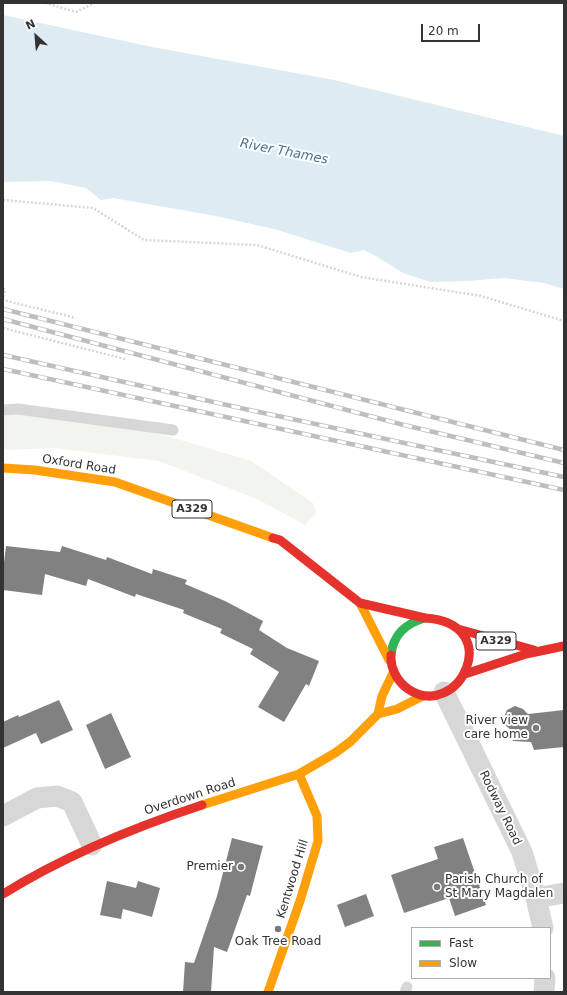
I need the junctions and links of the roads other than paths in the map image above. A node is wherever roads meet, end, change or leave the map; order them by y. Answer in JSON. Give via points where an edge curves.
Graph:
{"nodes":[{"id":1,"x":3,"y":410,"type":"edge"},
{"id":2,"x":173,"y":430,"type":"dead end"},
{"id":3,"x":3,"y":468,"type":"edge"},
{"id":4,"x":360,"y":603,"type":"junction"},
{"id":5,"x":425,"y":618,"type":"junction"},
{"id":6,"x":458,"y":629,"type":"junction"},
{"id":7,"x":564,"y":646,"type":"edge"},
{"id":8,"x":535,"y":650,"type":"junction"},
{"id":9,"x":389,"y":660,"type":"junction"},
{"id":10,"x":393,"y":673,"type":"junction"},
{"id":11,"x":465,"y":674,"type":"junction"},
{"id":12,"x":444,"y":692,"type":"junction"},
{"id":13,"x":423,"y":696,"type":"junction"},
{"id":14,"x":378,"y":714,"type":"junction"},
{"id":15,"x":299,"y":774,"type":"junction"},
{"id":16,"x":3,"y":816,"type":"edge"},
{"id":17,"x":92,"y":845,"type":"junction"},
{"id":18,"x":564,"y":893,"type":"edge"},
{"id":19,"x":3,"y":894,"type":"edge"},
{"id":20,"x":536,"y":898,"type":"junction"},
{"id":21,"x":543,"y":927,"type":"edge"},
{"id":22,"x":545,"y":979,"type":"edge"},
{"id":23,"x":268,"y":992,"type":"edge"},
{"id":24,"x":544,"y":992,"type":"edge"}],
"edges":[{"from":1,"to":2,"type":"lane","via":[[18,409]]},
{"from":3,"to":4,"type":"main road","name":"Oxford Road","number":"A329","via":[[35,470],[114,482],[280,540]]},
{"from":4,"to":5,"type":"main road","name":"Oxford Road","number":"A329"},
{"from":4,"to":9,"type":"main road","name":"Oxford Road","number":"A329"},
{"from":5,"to":6,"type":"main road","via":[[443,620]]},
{"from":5,"to":9,"type":"main road","via":[[412,622],[399,634]]},
{"from":6,"to":8,"type":"main road","number":"A329"},
{"from":6,"to":11,"type":"main road","via":[[467,640],[469,649],[469,666]]},
{"from":7,"to":8,"type":"main road","number":"A329"},
{"from":8,"to":11,"type":"main road","number":"A329"},
{"from":9,"to":10,"type":"main road"},
{"from":10,"to":13,"type":"main road","via":[[404,687]]},
{"from":10,"to":14,"type":"main road","via":[[382,696]]},
{"from":11,"to":12,"type":"main road"},
{"from":12,"to":13,"type":"main road"},
{"from":12,"to":20,"type":"street","name":"Rodway Road","via":[[522,852]]},
{"from":13,"to":14,"type":"main road","via":[[397,709]]},
{"from":14,"to":15,"type":"main road","name":"Overdown Road","via":[[350,742]]},
{"from":15,"to":17,"type":"main road","name":"Overdown Road","via":[[140,826]]},
{"from":15,"to":23,"type":"main road","name":"Kentwood Hill","via":[[312,799],[317,816],[318,844],[302,898]]},
{"from":16,"to":17,"type":"street","via":[[37,798],[57,796],[72,802]]},
{"from":17,"to":19,"type":"main road","name":"Overdown Road","via":[[20,882]]},
{"from":18,"to":20,"type":"street"},
{"from":20,"to":21,"type":"street","name":"Rodway Road"},
{"from":22,"to":24,"type":"street"}]}
